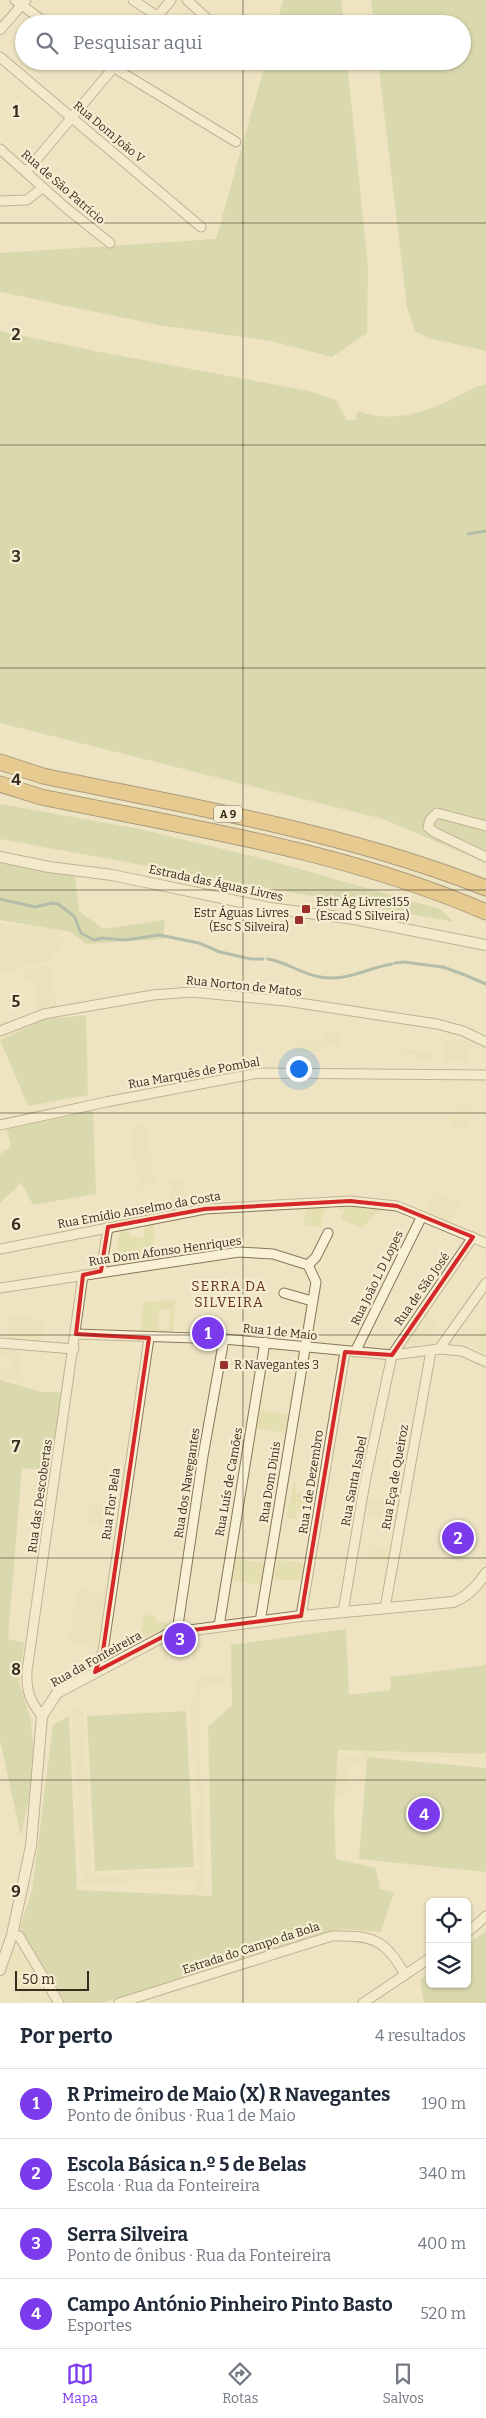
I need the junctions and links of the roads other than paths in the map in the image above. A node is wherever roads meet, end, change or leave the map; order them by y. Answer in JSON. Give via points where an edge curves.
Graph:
{"nodes":[{"id":1,"x":133,"y":0,"type":"edge"},
{"id":2,"x":171,"y":0,"type":"edge"},
{"id":3,"x":187,"y":0,"type":"edge"},
{"id":4,"x":21,"y":2,"type":"edge"},
{"id":5,"x":36,"y":15,"type":"edge"},
{"id":6,"x":156,"y":15,"type":"edge"},
{"id":7,"x":159,"y":15,"type":"edge"},
{"id":8,"x":203,"y":15,"type":"edge"},
{"id":9,"x":0,"y":30,"type":"edge"},
{"id":10,"x":0,"y":58,"type":"edge"},
{"id":11,"x":112,"y":70,"type":"edge"},
{"id":12,"x":124,"y":70,"type":"edge"},
{"id":13,"x":72,"y":118,"type":"junction"},
{"id":14,"x":236,"y":142,"type":"dead end"},
{"id":15,"x":0,"y":149,"type":"edge"},
{"id":16,"x":26,"y":172,"type":"junction"},
{"id":17,"x":42,"y":188,"type":"junction"},
{"id":18,"x":0,"y":201,"type":"edge"},
{"id":19,"x":201,"y":227,"type":"dead end"},
{"id":20,"x":110,"y":243,"type":"dead end"},
{"id":21,"x":0,"y":762,"type":"edge"},
{"id":22,"x":0,"y":784,"type":"edge"},
{"id":23,"x":486,"y":826,"type":"edge"},
{"id":24,"x":0,"y":857,"type":"edge"},
{"id":25,"x":486,"y":857,"type":"edge"},
{"id":26,"x":486,"y":888,"type":"edge"},
{"id":27,"x":486,"y":912,"type":"edge"},
{"id":28,"x":486,"y":945,"type":"edge"},
{"id":29,"x":0,"y":1030,"type":"edge"},
{"id":30,"x":486,"y":1042,"type":"edge"},
{"id":31,"x":486,"y":1075,"type":"edge"},
{"id":32,"x":0,"y":1125,"type":"edge"},
{"id":33,"x":422,"y":1216,"type":"junction"},
{"id":34,"x":108,"y":1226,"type":"junction"},
{"id":35,"x":328,"y":1233,"type":"dead end"},
{"id":36,"x":473,"y":1237,"type":"junction"},
{"id":37,"x":486,"y":1243,"type":"edge"},
{"id":38,"x":0,"y":1249,"type":"edge"},
{"id":39,"x":308,"y":1265,"type":"junction"},
{"id":40,"x":101,"y":1271,"type":"junction"},
{"id":41,"x":83,"y":1275,"type":"junction"},
{"id":42,"x":486,"y":1283,"type":"edge"},
{"id":43,"x":0,"y":1288,"type":"edge"},
{"id":44,"x":284,"y":1293,"type":"dead end"},
{"id":45,"x":312,"y":1302,"type":"junction"},
{"id":46,"x":76,"y":1334,"type":"junction"},
{"id":47,"x":149,"y":1338,"type":"junction"},
{"id":48,"x":224,"y":1339,"type":"junction"},
{"id":49,"x":266,"y":1342,"type":"junction"},
{"id":50,"x":0,"y":1344,"type":"edge"},
{"id":51,"x":304,"y":1346,"type":"junction"},
{"id":52,"x":74,"y":1349,"type":"junction"},
{"id":53,"x":435,"y":1350,"type":"junction"},
{"id":54,"x":345,"y":1352,"type":"junction"},
{"id":55,"x":355,"y":1352,"type":"junction"},
{"id":56,"x":392,"y":1355,"type":"junction"},
{"id":57,"x":484,"y":1358,"type":"edge"},
{"id":58,"x":484,"y":1581,"type":"edge"},
{"id":59,"x":385,"y":1608,"type":"junction"},
{"id":60,"x":343,"y":1612,"type":"junction"},
{"id":61,"x":301,"y":1616,"type":"junction"},
{"id":62,"x":260,"y":1622,"type":"junction"},
{"id":63,"x":219,"y":1626,"type":"junction"},
{"id":64,"x":178,"y":1632,"type":"junction"},
{"id":65,"x":95,"y":1672,"type":"junction"},
{"id":66,"x":42,"y":1716,"type":"junction"},
{"id":67,"x":486,"y":1916,"type":"edge"},
{"id":68,"x":471,"y":1929,"type":"edge"},
{"id":69,"x":12,"y":1935,"type":"junction"},
{"id":70,"x":426,"y":1961,"type":"edge"},
{"id":71,"x":0,"y":1970,"type":"edge"},
{"id":72,"x":405,"y":1975,"type":"junction"},
{"id":73,"x":59,"y":2003,"type":"edge"},
{"id":74,"x":119,"y":2003,"type":"edge"},
{"id":75,"x":363,"y":2003,"type":"edge"}],
"edges":[{"from":1,"to":6,"type":"street"},
{"from":2,"to":7,"type":"street"},
{"from":3,"to":8,"type":"street"},
{"from":4,"to":5,"type":"street"},
{"from":4,"to":9,"type":"street"},
{"from":10,"to":13,"type":"street","name":"Rua Dom João V"},
{"from":11,"to":13,"type":"street"},
{"from":12,"to":14,"type":"street"},
{"from":13,"to":16,"type":"street"},
{"from":13,"to":19,"type":"street","name":"Rua Dom João V"},
{"from":15,"to":16,"type":"street","name":"Rua de São Patrício"},
{"from":16,"to":17,"type":"street","name":"Rua de São Patrício"},
{"from":17,"to":18,"type":"street","via":[[27,200]]},
{"from":17,"to":20,"type":"street","name":"Rua de São Patrício"},
{"from":21,"to":26,"type":"highway","number":"A 9","via":[[43,776],[320,834]]},
{"from":22,"to":27,"type":"highway","number":"A 9","via":[[41,797],[318,856],[444,894]]},
{"from":23,"to":25,"type":"street","via":[[438,813],[428,827]]},
{"from":24,"to":28,"type":"street","name":"Estrada das Águas Livres"},
{"from":29,"to":30,"type":"street","name":"Rua Norton de Matos","via":[[44,1014],[153,995],[192,992],[286,1001],[437,1024]]},
{"from":31,"to":32,"type":"street","name":"Rua Marquês de Pombal","via":[[258,1073]]},
{"from":33,"to":34,"type":"street","name":"Rua Emídio Anselmo da Costa","via":[[397,1206],[350,1201],[205,1209]]},
{"from":33,"to":36,"type":"street","name":"Rua Emídio Anselmo da Costa"},
{"from":33,"to":55,"type":"street","name":"Rua João L D Lopes"},
{"from":34,"to":38,"type":"street","name":"Rua Emídio Anselmo da Costa"},
{"from":34,"to":40,"type":"street"},
{"from":35,"to":39,"type":"street","via":[[316,1257]]},
{"from":36,"to":37,"type":"street","name":"Rua Emídio Anselmo da Costa"},
{"from":36,"to":56,"type":"street","name":"Rua de São José"},
{"from":39,"to":40,"type":"street","name":"Rua Dom Afonso Henriques","via":[[273,1254],[239,1252]]},
{"from":39,"to":45,"type":"street","via":[[316,1282]]},
{"from":40,"to":41,"type":"street","name":"Rua Dom Afonso Henriques"},
{"from":41,"to":43,"type":"street","name":"Rua Dom Afonso Henriques"},
{"from":41,"to":46,"type":"street","name":"Rua das Descobertas"},
{"from":42,"to":53,"type":"street"},
{"from":44,"to":45,"type":"street"},
{"from":45,"to":51,"type":"street"},
{"from":46,"to":47,"type":"street","name":"Rua 1 de Maio"},
{"from":46,"to":52,"type":"street","name":"Rua das Descobertas"},
{"from":47,"to":48,"type":"street","name":"Rua 1 de Maio"},
{"from":47,"to":65,"type":"street","name":"Rua Flor Bela","via":[[103,1651]]},
{"from":48,"to":49,"type":"street","name":"Rua 1 de Maio"},
{"from":48,"to":64,"type":"street","name":"Rua dos Navegantes","via":[[203,1456]]},
{"from":49,"to":51,"type":"street","name":"Rua 1 de Maio"},
{"from":49,"to":63,"type":"street","name":"Rua Luís de Camões"},
{"from":50,"to":52,"type":"street"},
{"from":51,"to":54,"type":"street","name":"Rua 1 de Maio"},
{"from":51,"to":62,"type":"street","name":"Rua Dom Dinis"},
{"from":52,"to":66,"type":"street","name":"Rua das Descobertas","via":[[26,1690]]},
{"from":53,"to":56,"type":"street","name":"Rua 1 de Maio"},
{"from":53,"to":57,"type":"street","name":"Rua 1 de Maio","via":[[462,1351]]},
{"from":53,"to":59,"type":"street","name":"Rua Eça de Queiroz"},
{"from":54,"to":55,"type":"street","name":"Rua 1 de Maio"},
{"from":54,"to":61,"type":"street","name":"Rua 1 de Dezembro"},
{"from":55,"to":56,"type":"street","name":"Rua 1 de Maio"},
{"from":56,"to":60,"type":"street","name":"Rua Santa Isabel","via":[[365,1482]]},
{"from":58,"to":59,"type":"street","name":"Rua da Fonteireira","via":[[453,1602]]},
{"from":59,"to":60,"type":"street","name":"Rua da Fonteireira"},
{"from":60,"to":61,"type":"street","name":"Rua da Fonteireira"},
{"from":61,"to":62,"type":"street","name":"Rua da Fonteireira"},
{"from":62,"to":63,"type":"street","name":"Rua da Fonteireira"},
{"from":63,"to":64,"type":"street","name":"Rua da Fonteireira"},
{"from":64,"to":65,"type":"street","name":"Rua da Fonteireira"},
{"from":65,"to":66,"type":"street","name":"Rua da Fonteireira","via":[[57,1693]]},
{"from":66,"to":69,"type":"street","name":"Rua da Fonteireira","via":[[31,1846]]},
{"from":67,"to":68,"type":"street"},
{"from":69,"to":71,"type":"street","name":"Rua da Fonteireira"},
{"from":69,"to":73,"type":"street","via":[[19,1936]]},
{"from":70,"to":72,"type":"street"},
{"from":72,"to":74,"type":"street","name":"Estrada do Campo da Bola","via":[[394,1954],[380,1943],[359,1935],[332,1936]]},
{"from":72,"to":75,"type":"street"}]}
